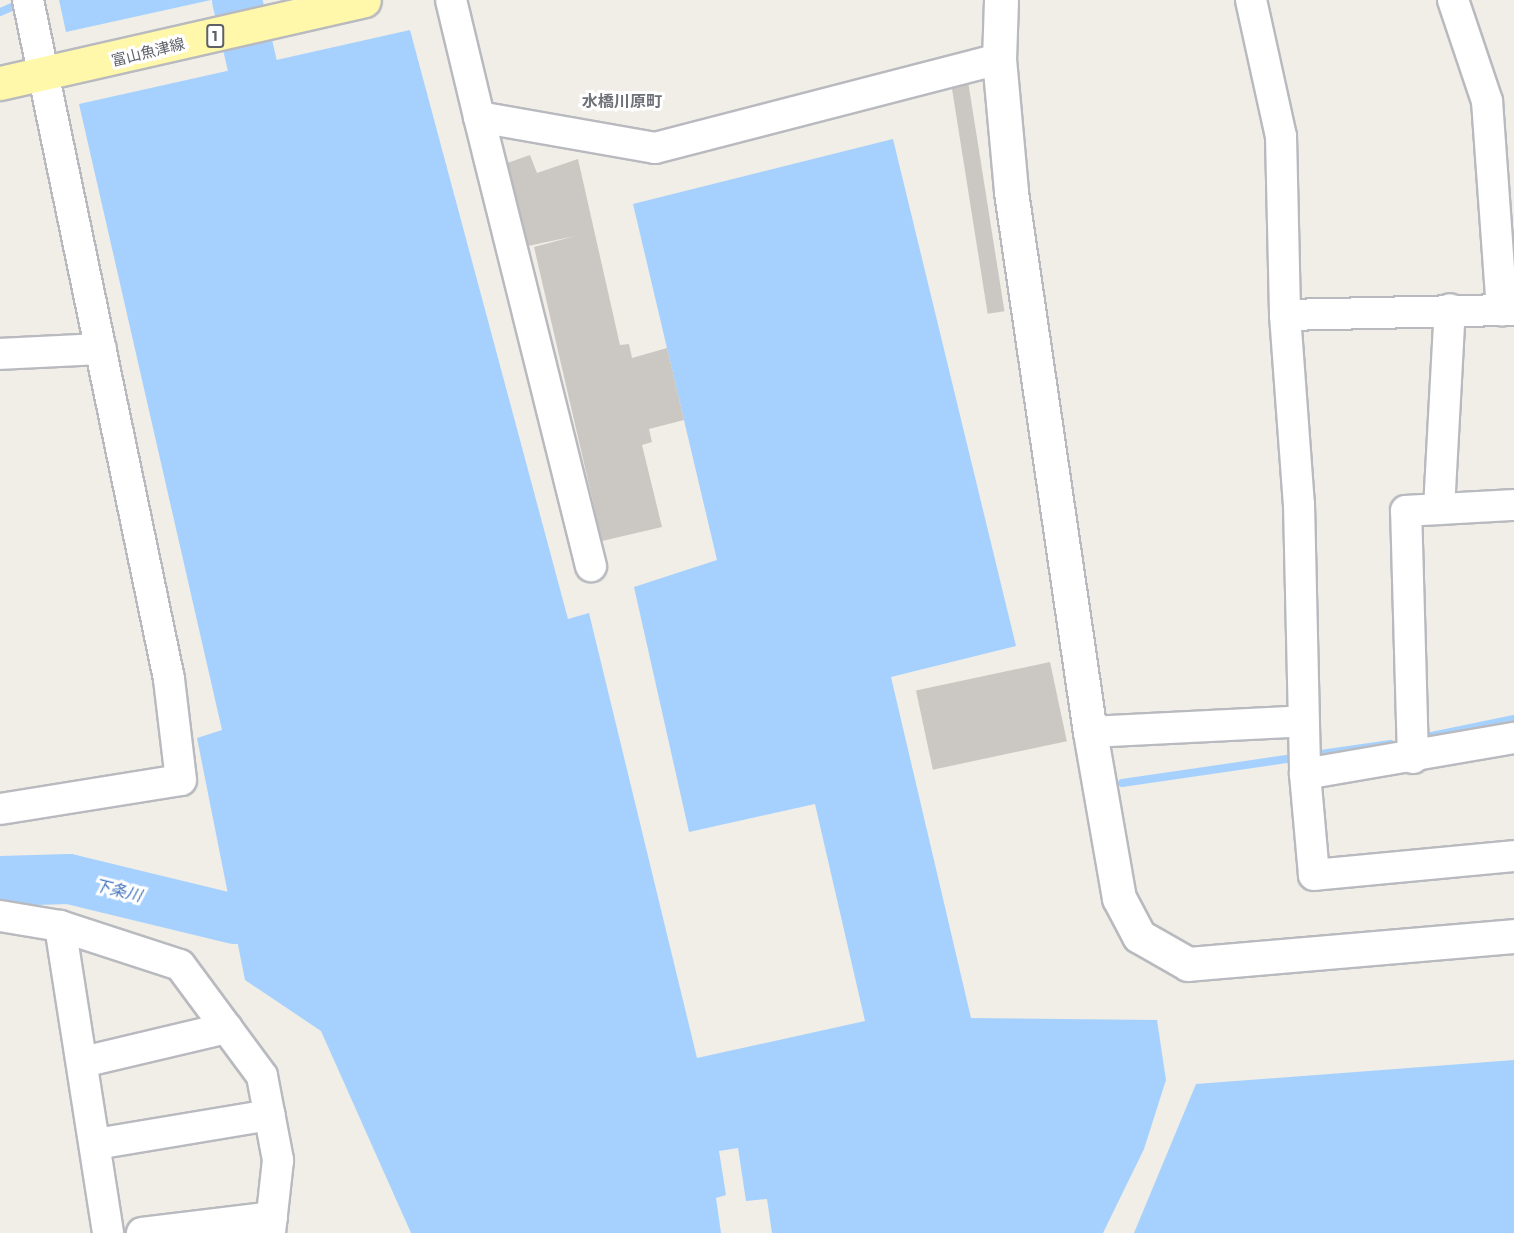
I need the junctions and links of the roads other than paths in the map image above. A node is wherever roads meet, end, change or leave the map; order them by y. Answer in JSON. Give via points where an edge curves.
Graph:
{"nodes":[{"id":1,"x":5,"y":0,"type":"edge"},
{"id":2,"x":364,"y":0,"type":"edge"},
{"id":3,"x":451,"y":0,"type":"edge"},
{"id":4,"x":1002,"y":0,"type":"edge"},
{"id":5,"x":1251,"y":0,"type":"edge"},
{"id":6,"x":1453,"y":0,"type":"edge"},
{"id":7,"x":31,"y":11,"type":"edge"},
{"id":8,"x":999,"y":59,"type":"junction"},
{"id":9,"x":56,"y":74,"type":"junction"},
{"id":10,"x":0,"y":83,"type":"edge"},
{"id":11,"x":479,"y":117,"type":"junction"},
{"id":12,"x":1450,"y":309,"type":"junction"},
{"id":13,"x":1508,"y":310,"type":"edge"},
{"id":14,"x":1286,"y":315,"type":"junction"},
{"id":15,"x":101,"y":349,"type":"junction"},
{"id":16,"x":0,"y":354,"type":"edge"},
{"id":17,"x":1514,"y":505,"type":"edge"},
{"id":18,"x":1439,"y":509,"type":"junction"},
{"id":19,"x":591,"y":566,"type":"dead end"},
{"id":20,"x":1304,"y":720,"type":"junction"},
{"id":21,"x":1090,"y":732,"type":"junction"},
{"id":22,"x":1514,"y":738,"type":"edge"},
{"id":23,"x":1413,"y":758,"type":"junction"},
{"id":24,"x":1305,"y":774,"type":"junction"},
{"id":25,"x":0,"y":809,"type":"edge"},
{"id":26,"x":1514,"y":856,"type":"edge"},
{"id":27,"x":0,"y":916,"type":"edge"},
{"id":28,"x":60,"y":926,"type":"junction"},
{"id":29,"x":1514,"y":936,"type":"edge"},
{"id":30,"x":227,"y":1028,"type":"junction"},
{"id":31,"x":83,"y":1062,"type":"junction"},
{"id":32,"x":270,"y":1115,"type":"junction"},
{"id":33,"x":96,"y":1144,"type":"junction"},
{"id":34,"x":271,"y":1225,"type":"edge"},
{"id":35,"x":108,"y":1233,"type":"edge"},
{"id":36,"x":142,"y":1233,"type":"edge"}],
"edges":[{"from":1,"to":7,"type":"street"},
{"from":2,"to":9,"type":"main road","name":"富山魚津線","number":"1"},
{"from":3,"to":11,"type":"street"},
{"from":4,"to":8,"type":"street"},
{"from":5,"to":14,"type":"street","via":[[1281,136]]},
{"from":6,"to":13,"type":"street","via":[[1487,101]]},
{"from":7,"to":9,"type":"street"},
{"from":8,"to":11,"type":"street","via":[[655,148]]},
{"from":8,"to":21,"type":"street","via":[[1011,192]]},
{"from":9,"to":10,"type":"main road","name":"富山魚津線","number":"1"},
{"from":9,"to":15,"type":"street"},
{"from":11,"to":19,"type":"street"},
{"from":12,"to":13,"type":"street"},
{"from":12,"to":14,"type":"street"},
{"from":12,"to":18,"type":"street"},
{"from":14,"to":20,"type":"street","via":[[1299,504]]},
{"from":15,"to":16,"type":"street"},
{"from":15,"to":25,"type":"street","via":[[170,679],[181,780]]},
{"from":17,"to":18,"type":"street"},
{"from":18,"to":23,"type":"street","via":[[1406,510]]},
{"from":20,"to":21,"type":"street"},
{"from":20,"to":24,"type":"street"},
{"from":21,"to":29,"type":"street","via":[[1119,898],[1139,936],[1188,964]]},
{"from":22,"to":23,"type":"street"},
{"from":23,"to":24,"type":"street"},
{"from":24,"to":26,"type":"street","via":[[1314,874]]},
{"from":27,"to":28,"type":"street"},
{"from":28,"to":30,"type":"street","via":[[180,965]]},
{"from":28,"to":31,"type":"street"},
{"from":30,"to":31,"type":"street"},
{"from":30,"to":32,"type":"street","via":[[262,1076]]},
{"from":31,"to":33,"type":"street"},
{"from":32,"to":33,"type":"street"},
{"from":32,"to":34,"type":"street","via":[[278,1160]]},
{"from":33,"to":35,"type":"street"},
{"from":34,"to":36,"type":"street"}]}
